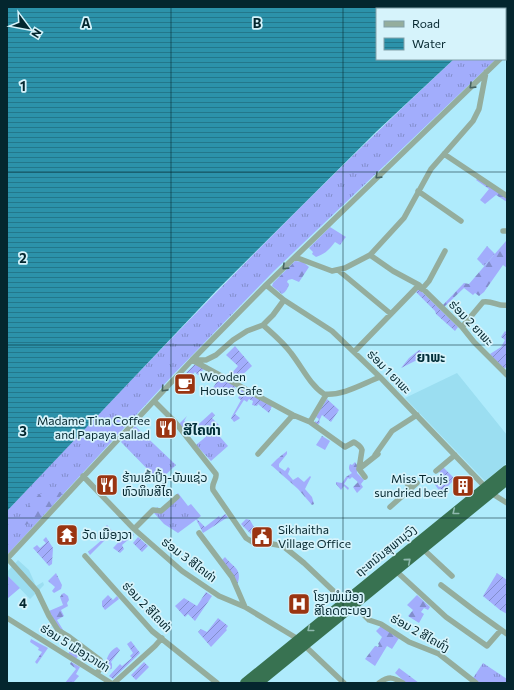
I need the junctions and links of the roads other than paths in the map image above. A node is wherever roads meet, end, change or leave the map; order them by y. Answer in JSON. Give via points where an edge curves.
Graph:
{"nodes":[{"id":1,"x":499,"y":60,"type":"edge"},
{"id":2,"x":486,"y":72,"type":"junction"},
{"id":3,"x":444,"y":154,"type":"junction"},
{"id":4,"x":418,"y":191,"type":"junction"},
{"id":5,"x":507,"y":196,"type":"edge"},
{"id":6,"x":461,"y":221,"type":"dead end"},
{"id":7,"x":445,"y":251,"type":"dead end"},
{"id":8,"x":370,"y":255,"type":"junction"},
{"id":9,"x":295,"y":258,"type":"junction"},
{"id":10,"x":338,"y":270,"type":"junction"},
{"id":11,"x":266,"y":285,"type":"junction"},
{"id":12,"x":421,"y":287,"type":"junction"},
{"id":13,"x":284,"y":300,"type":"junction"},
{"id":14,"x":507,"y":306,"type":"edge"},
{"id":15,"x":391,"y":314,"type":"junction"},
{"id":16,"x":263,"y":325,"type":"junction"},
{"id":17,"x":462,"y":327,"type":"junction"},
{"id":18,"x":354,"y":352,"type":"junction"},
{"id":19,"x":192,"y":360,"type":"junction"},
{"id":20,"x":507,"y":375,"type":"edge"},
{"id":21,"x":380,"y":377,"type":"junction"},
{"id":22,"x":326,"y":394,"type":"junction"},
{"id":23,"x":154,"y":401,"type":"junction"},
{"id":24,"x":293,"y":415,"type":"junction"},
{"id":25,"x":417,"y":415,"type":"junction"},
{"id":26,"x":310,"y":422,"type":"junction"},
{"id":27,"x":384,"y":450,"type":"dead end"},
{"id":28,"x":258,"y":454,"type":"dead end"},
{"id":29,"x":375,"y":455,"type":"junction"},
{"id":30,"x":455,"y":455,"type":"junction"},
{"id":31,"x":359,"y":469,"type":"junction"},
{"id":32,"x":507,"y":470,"type":"edge"},
{"id":33,"x":436,"y":471,"type":"dead end"},
{"id":34,"x":83,"y":476,"type":"junction"},
{"id":35,"x":364,"y":477,"type":"dead end"},
{"id":36,"x":402,"y":479,"type":"dead end"},
{"id":37,"x":507,"y":480,"type":"edge"},
{"id":38,"x":417,"y":483,"type":"dead end"},
{"id":39,"x":410,"y":488,"type":"junction"},
{"id":40,"x":489,"y":490,"type":"junction"},
{"id":41,"x":177,"y":497,"type":"dead end"},
{"id":42,"x":507,"y":503,"type":"edge"},
{"id":43,"x":390,"y":507,"type":"dead end"},
{"id":44,"x":134,"y":529,"type":"junction"},
{"id":45,"x":199,"y":533,"type":"dead end"},
{"id":46,"x":423,"y":549,"type":"junction"},
{"id":47,"x":85,"y":556,"type":"dead end"},
{"id":48,"x":7,"y":559,"type":"edge"},
{"id":49,"x":396,"y":571,"type":"junction"},
{"id":50,"x":452,"y":576,"type":"dead end"},
{"id":51,"x":441,"y":585,"type":"dead end"},
{"id":52,"x":344,"y":601,"type":"junction"},
{"id":53,"x":354,"y":605,"type":"junction"},
{"id":54,"x":245,"y":607,"type":"junction"},
{"id":55,"x":7,"y":618,"type":"edge"},
{"id":56,"x":501,"y":630,"type":"junction"},
{"id":57,"x":507,"y":634,"type":"edge"},
{"id":58,"x":162,"y":638,"type":"junction"},
{"id":59,"x":301,"y":642,"type":"junction"},
{"id":60,"x":97,"y":674,"type":"junction"},
{"id":61,"x":112,"y":683,"type":"edge"},
{"id":62,"x":217,"y":683,"type":"edge"},
{"id":63,"x":245,"y":683,"type":"edge"},
{"id":64,"x":258,"y":683,"type":"edge"},
{"id":65,"x":344,"y":683,"type":"edge"},
{"id":66,"x":379,"y":683,"type":"edge"},
{"id":67,"x":403,"y":683,"type":"edge"},
{"id":68,"x":476,"y":683,"type":"edge"}],
"edges":[{"from":1,"to":2,"type":"street"},
{"from":2,"to":3,"type":"street","via":[[479,109],[473,121]]},
{"from":2,"to":9,"type":"street","one_way":true},
{"from":3,"to":4,"type":"street","via":[[431,169]]},
{"from":3,"to":5,"type":"street"},
{"from":4,"to":6,"type":"street"},
{"from":4,"to":8,"type":"street","via":[[404,218]]},
{"from":7,"to":12,"type":"street","via":[[429,281]]},
{"from":8,"to":10,"type":"street"},
{"from":8,"to":12,"type":"street","name":"ຮ່ອມ 2 ຍາພະ"},
{"from":9,"to":10,"type":"street","via":[[332,271]]},
{"from":9,"to":11,"type":"street","one_way":true},
{"from":10,"to":15,"type":"street"},
{"from":11,"to":13,"type":"street","name":"ຮ່ອມ 1 ຍາພະ"},
{"from":11,"to":19,"type":"street"},
{"from":12,"to":15,"type":"street"},
{"from":12,"to":17,"type":"street","name":"ຮ່ອມ 2 ຍາພະ"},
{"from":13,"to":16,"type":"street"},
{"from":13,"to":18,"type":"street","name":"ຮ່ອມ 1 ຍາພະ","via":[[332,331]]},
{"from":14,"to":17,"type":"street","via":[[483,302]]},
{"from":15,"to":18,"type":"street"},
{"from":16,"to":19,"type":"street","via":[[247,331],[206,360]]},
{"from":16,"to":22,"type":"street","via":[[291,353],[315,386]]},
{"from":17,"to":20,"type":"street","name":"ຮ່ອມ 2 ຍາພະ"},
{"from":18,"to":21,"type":"street","name":"ຮ່ອມ 1 ຍາພະ"},
{"from":19,"to":23,"type":"street","one_way":true},
{"from":19,"to":24,"type":"street"},
{"from":21,"to":22,"type":"street","via":[[346,392]]},
{"from":21,"to":25,"type":"street","name":"ຮ່ອມ 1 ຍາພະ"},
{"from":22,"to":26,"type":"street"},
{"from":23,"to":34,"type":"street"},
{"from":23,"to":52,"type":"street","via":[[175,422],[216,474],[212,484],[213,490],[246,538],[254,543],[283,546]]},
{"from":24,"to":26,"type":"street"},
{"from":24,"to":28,"type":"street"},
{"from":25,"to":29,"type":"street","via":[[392,431]]},
{"from":25,"to":30,"type":"street","name":"ຮ່ອມ 1 ຍາພະ"},
{"from":26,"to":31,"type":"street","via":[[345,447],[354,442],[361,447],[363,453]]},
{"from":27,"to":29,"type":"street"},
{"from":29,"to":31,"type":"street"},
{"from":30,"to":33,"type":"street"},
{"from":30,"to":40,"type":"street","name":"ຮ່ອມ 1 ຍາພະ"},
{"from":31,"to":35,"type":"street"},
{"from":32,"to":40,"type":"highway","name":"ຖະຫນົນສຸພານຸວົງ"},
{"from":34,"to":44,"type":"street","name":"ຮ່ອມ 3 ສີໄຄທ່າ"},
{"from":34,"to":48,"type":"street"},
{"from":36,"to":39,"type":"street"},
{"from":37,"to":40,"type":"highway","name":"ຖະຫນົນສຸພານຸວົງ"},
{"from":38,"to":39,"type":"street"},
{"from":39,"to":43,"type":"street"},
{"from":40,"to":42,"type":"street","name":"ຮ່ອມ 1 ຍາພະ"},
{"from":40,"to":46,"type":"highway","name":"ຖະຫນົນສຸພານຸວົງ"},
{"from":40,"to":52,"type":"highway","name":"ຖະຫນົນສຸພານຸວົງ","one_way":true},
{"from":41,"to":44,"type":"street","via":[[161,511],[153,510]]},
{"from":44,"to":54,"type":"street","name":"ຮ່ອມ 3 ສີໄຄທ່າ","via":[[182,571],[219,596]]},
{"from":45,"to":54,"type":"street","via":[[232,577]]},
{"from":49,"to":46,"type":"highway","name":"ຖະຫນົນສຸພານຸວົງ","one_way":true},
{"from":46,"to":50,"type":"street"},
{"from":47,"to":58,"type":"street","name":"ຮ່ອມ 2 ສີໄຄທ່າ","via":[[152,631]]},
{"from":48,"to":60,"type":"street","via":[[37,591],[58,630],[100,660],[102,665]]},
{"from":49,"to":53,"type":"highway","name":"ຖະຫນົນສຸພານຸວົງ"},
{"from":49,"to":56,"type":"street","via":[[446,617],[487,646]]},
{"from":51,"to":56,"type":"street"},
{"from":52,"to":59,"type":"highway","name":"ຖະຫນົນສຸພານຸວົງ","one_way":true},
{"from":53,"to":59,"type":"highway","name":"ຖະຫນົນສຸພານຸວົງ"},
{"from":53,"to":68,"type":"street","name":"ຮ່ອມ 2 ສີໄຄທົ່ງ","via":[[369,620],[381,624],[409,642],[439,654]]},
{"from":54,"to":59,"type":"street","name":"ຮ່ອມ 3 ສີໄຄທ່າ"},
{"from":55,"to":60,"type":"street","name":"ຮ່ອມ 5 ເມືອງວາທ່າ"},
{"from":56,"to":57,"type":"street"},
{"from":58,"to":61,"type":"street"},
{"from":58,"to":62,"type":"street","name":"ຮ່ອມ 2 ສີໄຄທ່າ"},
{"from":59,"to":63,"type":"highway","name":"ຖະຫນົນສຸພານຸວົງ"},
{"from":59,"to":64,"type":"highway","name":"ຖະຫນົນສຸພານຸວົງ"},
{"from":59,"to":65,"type":"street","name":"ຮ່ອມ 3 ສີໄຄທ່າ"},
{"from":60,"to":61,"type":"street","name":"ຮ່ອມ 5 ເມືອງວາທ່າ"},
{"from":66,"to":67,"type":"street","via":[[389,677]]}]}
